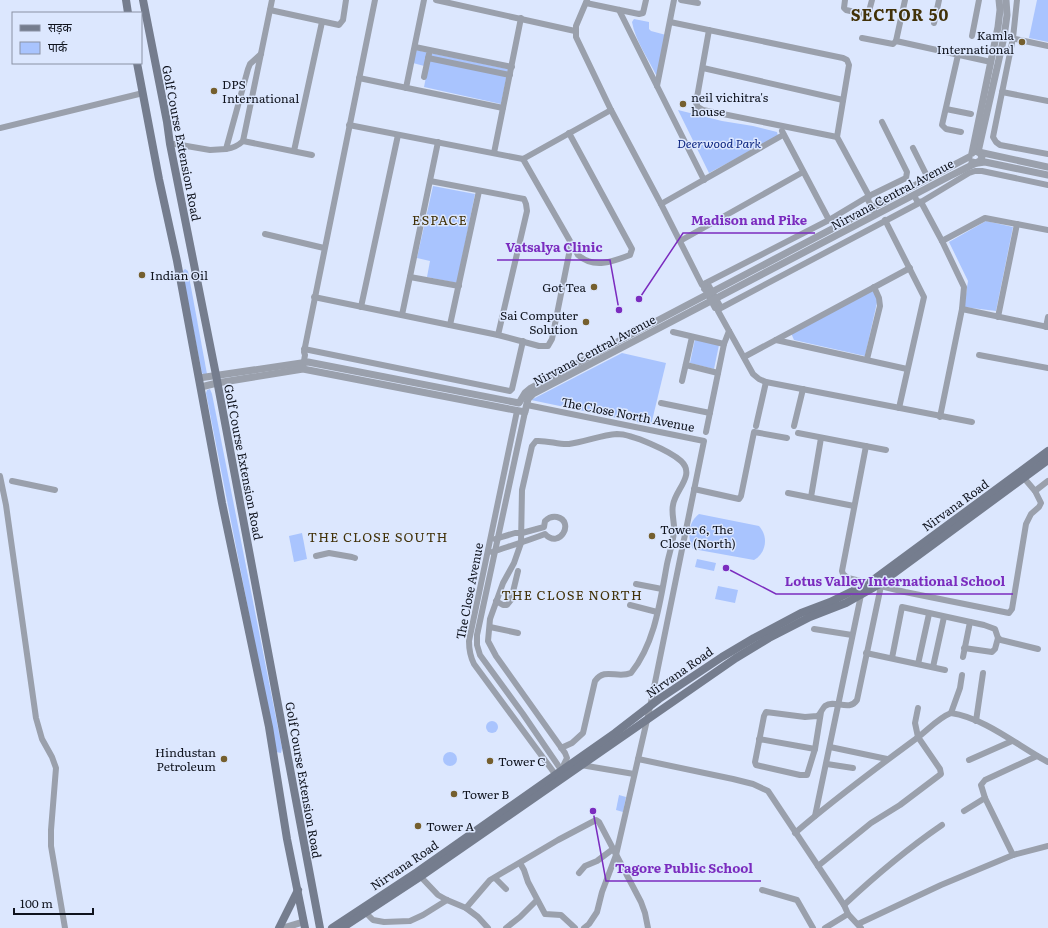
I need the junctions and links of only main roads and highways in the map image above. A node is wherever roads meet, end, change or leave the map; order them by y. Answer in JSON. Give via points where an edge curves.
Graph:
{"nodes":[{"id":1,"x":126,"y":0,"type":"edge"},
{"id":2,"x":143,"y":0,"type":"edge"},
{"id":3,"x":128,"y":12,"type":"edge"},
{"id":4,"x":137,"y":64,"type":"edge"},
{"id":5,"x":1048,"y":451,"type":"edge"},
{"id":6,"x":1048,"y":460,"type":"edge"},
{"id":7,"x":289,"y":759,"type":"junction"},
{"id":8,"x":275,"y":763,"type":"junction"},
{"id":9,"x":562,"y":774,"type":"junction"},
{"id":10,"x":308,"y":866,"type":"junction"},
{"id":11,"x":293,"y":868,"type":"junction"},
{"id":12,"x":419,"y":874,"type":"junction"},
{"id":13,"x":298,"y":890,"type":"junction"},
{"id":14,"x":304,"y":925,"type":"edge"},
{"id":15,"x":279,"y":928,"type":"edge"},
{"id":16,"x":320,"y":928,"type":"edge"},
{"id":17,"x":332,"y":928,"type":"edge"},
{"id":18,"x":342,"y":928,"type":"edge"}],
"edges":[{"from":1,"to":3,"type":"main road"},
{"from":2,"to":7,"type":"main road","name":"Golf Course Extension Road"},
{"from":4,"to":8,"type":"main road"},
{"from":5,"to":9,"type":"main road","name":"Nirvana Road","via":[[869,583],[801,613],[722,657],[659,699]]},
{"from":6,"to":9,"type":"main road","name":"Nirvana Road","via":[[879,586],[769,638],[581,765]]},
{"from":7,"to":8,"type":"main road"},
{"from":7,"to":10,"type":"main road","name":"Golf Course Extension Road"},
{"from":8,"to":11,"type":"main road"},
{"from":9,"to":12,"type":"main road","name":"Nirvana Road"},
{"from":10,"to":11,"type":"main road"},
{"from":10,"to":16,"type":"main road","name":"Golf Course Extension Road"},
{"from":11,"to":13,"type":"main road"},
{"from":12,"to":17,"type":"main road","name":"Nirvana Road"},
{"from":12,"to":18,"type":"main road","name":"Nirvana Road"},
{"from":13,"to":14,"type":"main road"},
{"from":13,"to":15,"type":"main road"}]}
